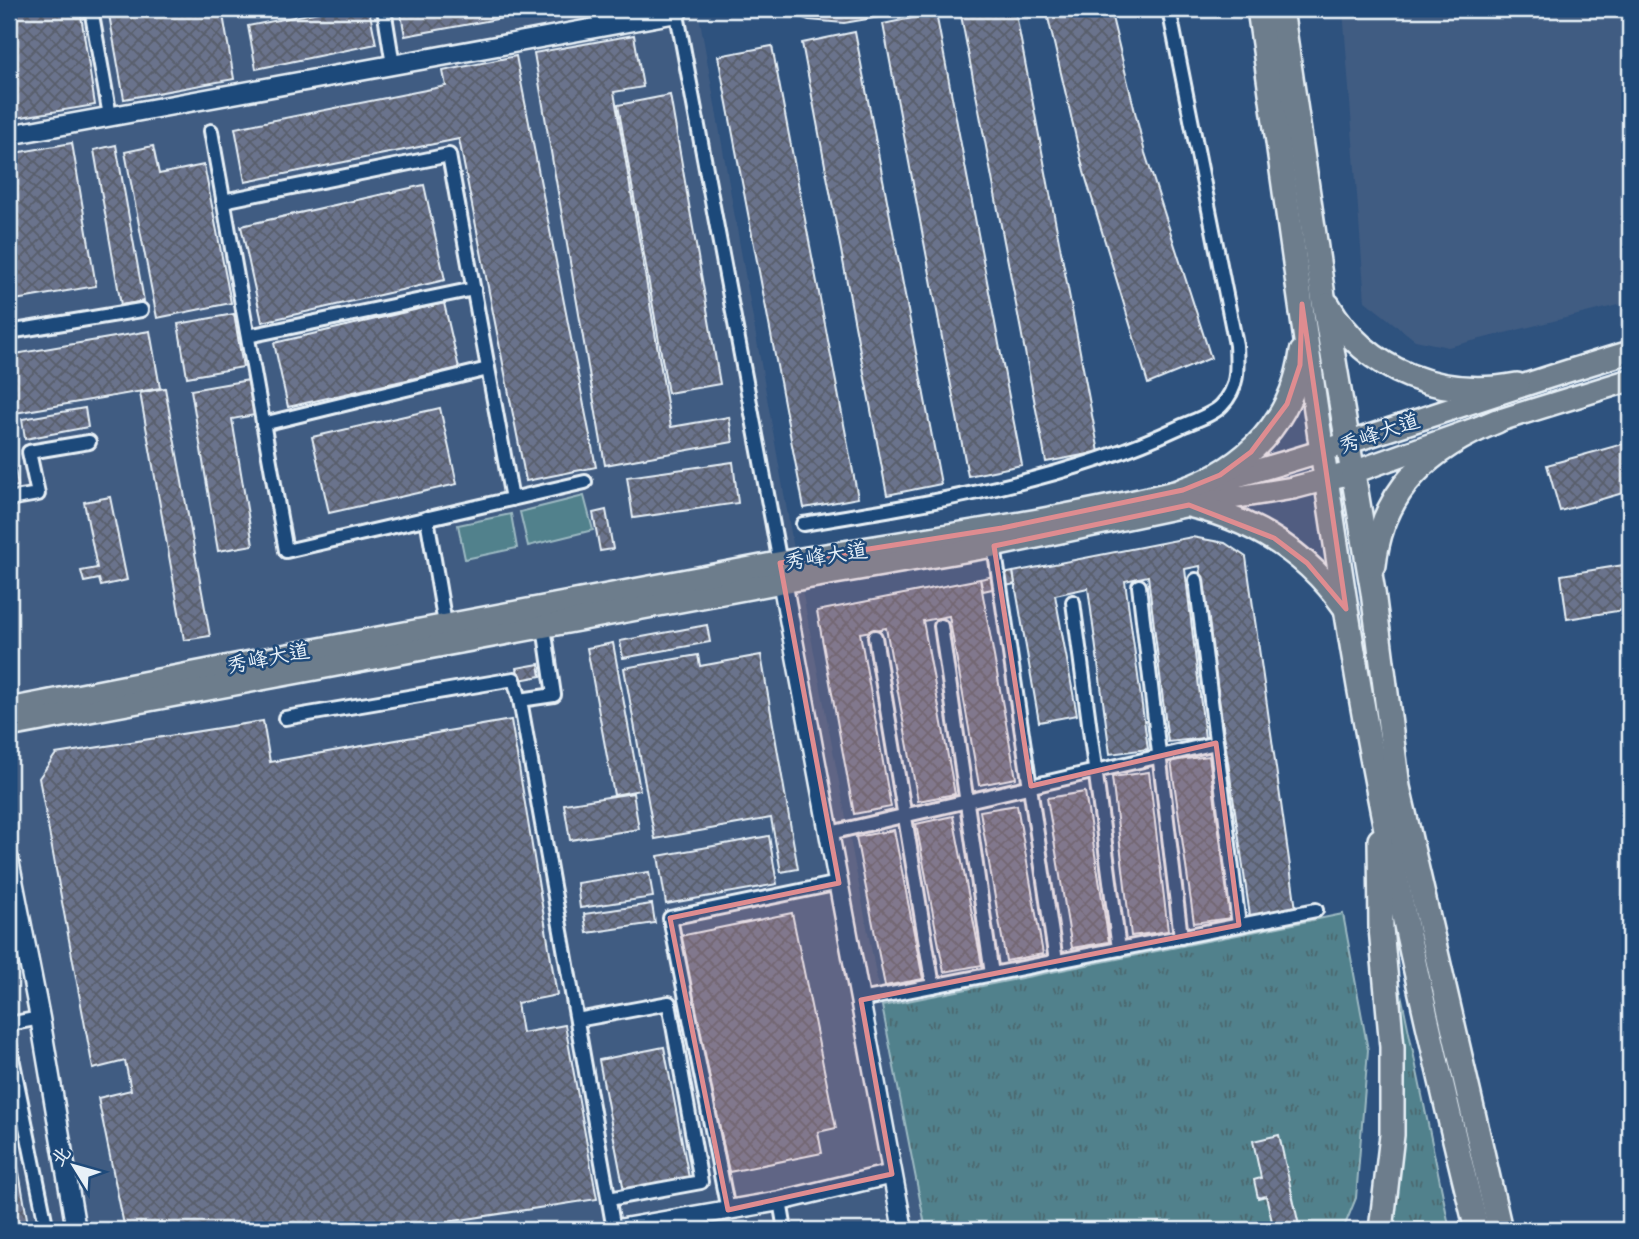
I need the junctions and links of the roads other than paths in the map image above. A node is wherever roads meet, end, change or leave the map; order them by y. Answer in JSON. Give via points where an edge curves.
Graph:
{"nodes":[{"id":1,"x":91,"y":9,"type":"edge"},
{"id":2,"x":384,"y":9,"type":"edge"},
{"id":3,"x":1169,"y":9,"type":"edge"},
{"id":4,"x":1259,"y":9,"type":"edge"},
{"id":5,"x":1281,"y":9,"type":"edge"},
{"id":6,"x":677,"y":11,"type":"edge"},
{"id":7,"x":393,"y":65,"type":"junction"},
{"id":8,"x":110,"y":116,"type":"junction"},
{"id":9,"x":211,"y":131,"type":"dead end"},
{"id":10,"x":9,"y":135,"type":"edge"},
{"id":11,"x":223,"y":201,"type":"junction"},
{"id":12,"x":474,"y":289,"type":"junction"},
{"id":13,"x":1312,"y":300,"type":"junction"},
{"id":14,"x":141,"y":310,"type":"dead end"},
{"id":15,"x":9,"y":332,"type":"edge"},
{"id":16,"x":248,"y":336,"type":"junction"},
{"id":17,"x":1630,"y":352,"type":"edge"},
{"id":18,"x":488,"y":369,"type":"junction"},
{"id":19,"x":1630,"y":380,"type":"edge"},
{"id":20,"x":1517,"y":385,"type":"junction"},
{"id":21,"x":1497,"y":421,"type":"junction"},
{"id":22,"x":264,"y":424,"type":"junction"},
{"id":23,"x":89,"y":442,"type":"dead end"},
{"id":24,"x":1350,"y":444,"type":"junction"},
{"id":25,"x":1321,"y":452,"type":"junction"},
{"id":26,"x":1354,"y":472,"type":"junction"},
{"id":27,"x":1326,"y":479,"type":"junction"},
{"id":28,"x":585,"y":482,"type":"dead end"},
{"id":29,"x":1186,"y":498,"type":"junction"},
{"id":30,"x":9,"y":499,"type":"edge"},
{"id":31,"x":512,"y":499,"type":"junction"},
{"id":32,"x":427,"y":519,"type":"junction"},
{"id":33,"x":803,"y":524,"type":"dead end"},
{"id":34,"x":994,"y":546,"type":"junction"},
{"id":35,"x":781,"y":573,"type":"junction"},
{"id":36,"x":1196,"y":580,"type":"dead end"},
{"id":37,"x":1139,"y":586,"type":"dead end"},
{"id":38,"x":1373,"y":593,"type":"junction"},
{"id":39,"x":1073,"y":602,"type":"dead end"},
{"id":40,"x":1346,"y":609,"type":"junction"},
{"id":41,"x":445,"y":624,"type":"junction"},
{"id":42,"x":941,"y":626,"type":"dead end"},
{"id":43,"x":544,"y":627,"type":"junction"},
{"id":44,"x":876,"y":637,"type":"dead end"},
{"id":45,"x":520,"y":700,"type":"junction"},
{"id":46,"x":9,"y":709,"type":"edge"},
{"id":47,"x":285,"y":718,"type":"dead end"},
{"id":48,"x":9,"y":726,"type":"edge"},
{"id":49,"x":1216,"y":743,"type":"junction"},
{"id":50,"x":1160,"y":756,"type":"junction"},
{"id":51,"x":1096,"y":771,"type":"junction"},
{"id":52,"x":1031,"y":786,"type":"junction"},
{"id":53,"x":1379,"y":791,"type":"junction"},
{"id":54,"x":967,"y":801,"type":"junction"},
{"id":55,"x":905,"y":816,"type":"junction"},
{"id":56,"x":830,"y":833,"type":"junction"},
{"id":57,"x":9,"y":860,"type":"edge"},
{"id":58,"x":839,"y":883,"type":"junction"},
{"id":59,"x":1315,"y":910,"type":"dead end"},
{"id":60,"x":1239,"y":925,"type":"junction"},
{"id":61,"x":1181,"y":937,"type":"junction"},
{"id":62,"x":1119,"y":949,"type":"junction"},
{"id":63,"x":1056,"y":961,"type":"junction"},
{"id":64,"x":992,"y":974,"type":"junction"},
{"id":65,"x":933,"y":986,"type":"junction"},
{"id":66,"x":861,"y":1000,"type":"junction"},
{"id":67,"x":40,"y":1018,"type":"junction"},
{"id":68,"x":577,"y":1020,"type":"junction"},
{"id":69,"x":9,"y":1024,"type":"edge"},
{"id":70,"x":9,"y":1043,"type":"edge"},
{"id":71,"x":892,"y":1174,"type":"junction"},
{"id":72,"x":609,"y":1199,"type":"junction"},
{"id":73,"x":780,"y":1201,"type":"junction"},
{"id":74,"x":728,"y":1210,"type":"junction"},
{"id":75,"x":47,"y":1230,"type":"edge"},
{"id":76,"x":76,"y":1230,"type":"edge"},
{"id":77,"x":613,"y":1230,"type":"edge"},
{"id":78,"x":785,"y":1230,"type":"edge"},
{"id":79,"x":903,"y":1230,"type":"edge"},
{"id":80,"x":1381,"y":1230,"type":"edge"},
{"id":81,"x":1477,"y":1230,"type":"edge"},
{"id":82,"x":1500,"y":1230,"type":"edge"}],
"edges":[{"from":1,"to":8,"type":"street"},
{"from":2,"to":7,"type":"street"},
{"from":3,"to":33,"type":"street","via":[[1236,345],[1238,375],[1232,393],[1220,408],[1136,448],[1038,477]]},
{"from":4,"to":13,"type":"highway"},
{"from":5,"to":13,"type":"highway"},
{"from":6,"to":7,"type":"street"},
{"from":6,"to":35,"type":"street"},
{"from":7,"to":8,"type":"street"},
{"from":8,"to":10,"type":"street"},
{"from":9,"to":11,"type":"street"},
{"from":11,"to":12,"type":"street","via":[[449,155]]},
{"from":11,"to":16,"type":"street"},
{"from":12,"to":16,"type":"street"},
{"from":12,"to":18,"type":"street"},
{"from":13,"to":20,"type":"highway","via":[[1357,342],[1404,374],[1460,389]]},
{"from":13,"to":24,"type":"highway"},
{"from":13,"to":25,"type":"highway"},
{"from":13,"to":29,"type":"highway","via":[[1300,365],[1277,422],[1236,465]]},
{"from":14,"to":15,"type":"street"},
{"from":16,"to":22,"type":"street"},
{"from":17,"to":20,"type":"main road","name":"秀峰大道"},
{"from":18,"to":22,"type":"street"},
{"from":18,"to":31,"type":"street"},
{"from":19,"to":21,"type":"main road","name":"秀峰大道"},
{"from":20,"to":24,"type":"main road","name":"秀峰大道"},
{"from":21,"to":26,"type":"main road","name":"秀峰大道"},
{"from":21,"to":38,"type":"highway","via":[[1445,445],[1404,486],[1380,536]]},
{"from":22,"to":32,"type":"street","via":[[286,551]]},
{"from":23,"to":30,"type":"street","via":[[29,452],[38,494]]},
{"from":24,"to":25,"type":"main road","name":"秀峰大道"},
{"from":24,"to":26,"type":"highway"},
{"from":25,"to":27,"type":"highway"},
{"from":25,"to":29,"type":"main road","name":"秀峰大道"},
{"from":26,"to":27,"type":"main road","name":"秀峰大道"},
{"from":26,"to":38,"type":"highway"},
{"from":27,"to":29,"type":"main road","name":"秀峰大道"},
{"from":27,"to":40,"type":"highway"},
{"from":28,"to":31,"type":"street"},
{"from":29,"to":34,"type":"main road","name":"秀峰大道"},
{"from":29,"to":35,"type":"main road","name":"秀峰大道","via":[[1002,528]]},
{"from":29,"to":40,"type":"highway","via":[[1274,538],[1307,563]]},
{"from":31,"to":32,"type":"street"},
{"from":32,"to":41,"type":"street"},
{"from":34,"to":35,"type":"main road","name":"秀峰大道"},
{"from":34,"to":52,"type":"street"},
{"from":35,"to":41,"type":"main road","name":"秀峰大道"},
{"from":35,"to":43,"type":"main road","name":"秀峰大道"},
{"from":35,"to":56,"type":"street"},
{"from":36,"to":49,"type":"street"},
{"from":37,"to":50,"type":"street"},
{"from":38,"to":82,"type":"highway","via":[[1398,787]]},
{"from":39,"to":51,"type":"street"},
{"from":40,"to":53,"type":"highway"},
{"from":41,"to":46,"type":"main road","name":"秀峰大道"},
{"from":42,"to":54,"type":"street"},
{"from":43,"to":45,"type":"street","via":[[554,695]]},
{"from":43,"to":48,"type":"main road","name":"秀峰大道"},
{"from":44,"to":55,"type":"street"},
{"from":45,"to":47,"type":"street","via":[[514,679]]},
{"from":45,"to":68,"type":"street"},
{"from":49,"to":50,"type":"street"},
{"from":49,"to":60,"type":"street"},
{"from":50,"to":51,"type":"street"},
{"from":50,"to":61,"type":"street"},
{"from":51,"to":52,"type":"street"},
{"from":51,"to":62,"type":"street"},
{"from":52,"to":54,"type":"street"},
{"from":52,"to":63,"type":"street"},
{"from":53,"to":80,"type":"highway","via":[[1381,928],[1392,1047],[1392,1135]]},
{"from":53,"to":81,"type":"highway"},
{"from":54,"to":55,"type":"street"},
{"from":54,"to":64,"type":"street"},
{"from":55,"to":56,"type":"street"},
{"from":55,"to":65,"type":"street"},
{"from":56,"to":58,"type":"street"},
{"from":57,"to":67,"type":"street"},
{"from":58,"to":66,"type":"street"},
{"from":58,"to":74,"type":"street","via":[[670,918]]},
{"from":59,"to":60,"type":"street"},
{"from":60,"to":61,"type":"street"},
{"from":61,"to":62,"type":"street"},
{"from":62,"to":63,"type":"street"},
{"from":63,"to":64,"type":"street"},
{"from":64,"to":65,"type":"street"},
{"from":65,"to":66,"type":"street"},
{"from":66,"to":71,"type":"street"},
{"from":67,"to":69,"type":"street"},
{"from":67,"to":76,"type":"street"},
{"from":68,"to":72,"type":"street"},
{"from":68,"to":72,"type":"street","via":[[669,1003],[701,1182]]},
{"from":70,"to":75,"type":"street"},
{"from":71,"to":73,"type":"street"},
{"from":71,"to":79,"type":"street"},
{"from":72,"to":77,"type":"street"},
{"from":73,"to":74,"type":"street"},
{"from":73,"to":78,"type":"street"},
{"from":74,"to":77,"type":"street"}]}
